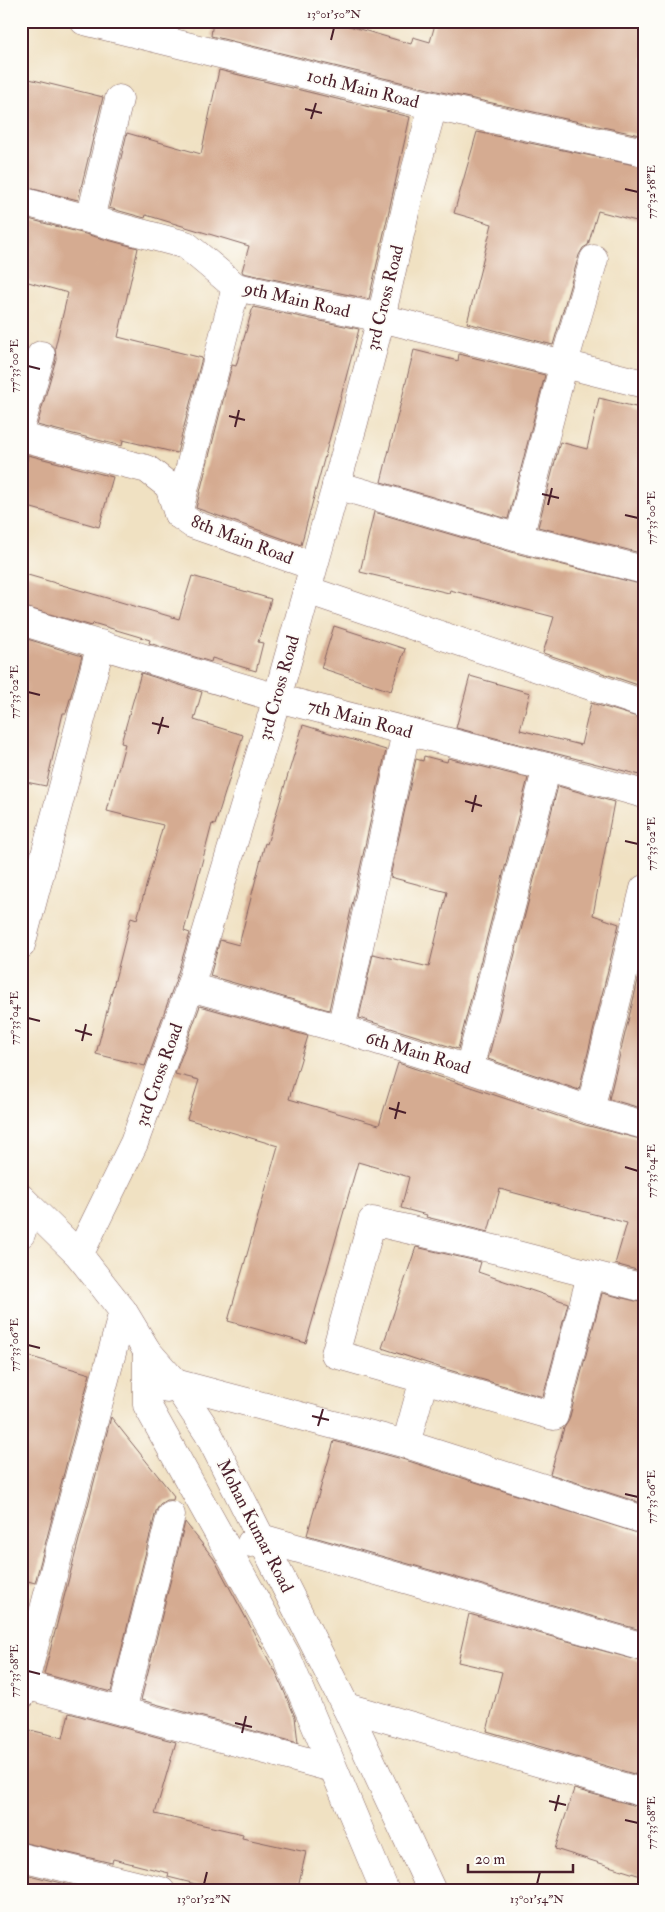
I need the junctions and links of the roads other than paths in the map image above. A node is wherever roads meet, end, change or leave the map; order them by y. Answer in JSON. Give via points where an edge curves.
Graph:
{"nodes":[{"id":1,"x":84,"y":21,"type":"edge"},
{"id":2,"x":119,"y":99,"type":"dead end"},
{"id":3,"x":433,"y":106,"type":"junction"},
{"id":4,"x":644,"y":152,"type":"edge"},
{"id":5,"x":21,"y":201,"type":"edge"},
{"id":6,"x":90,"y":219,"type":"junction"},
{"id":7,"x":594,"y":259,"type":"dead end"},
{"id":8,"x":236,"y":287,"type":"junction"},
{"id":9,"x":381,"y":318,"type":"junction"},
{"id":10,"x":41,"y":355,"type":"dead end"},
{"id":11,"x":564,"y":363,"type":"junction"},
{"id":12,"x":644,"y":384,"type":"edge"},
{"id":13,"x":21,"y":424,"type":"edge"},
{"id":14,"x":21,"y":437,"type":"edge"},
{"id":15,"x":336,"y":485,"type":"junction"},
{"id":16,"x":178,"y":514,"type":"junction"},
{"id":17,"x":519,"y":538,"type":"junction"},
{"id":18,"x":644,"y":570,"type":"edge"},
{"id":19,"x":310,"y":578,"type":"junction"},
{"id":20,"x":21,"y":621,"type":"edge"},
{"id":21,"x":101,"y":644,"type":"junction"},
{"id":22,"x":277,"y":698,"type":"junction"},
{"id":23,"x":644,"y":704,"type":"edge"},
{"id":24,"x":406,"y":732,"type":"junction"},
{"id":25,"x":547,"y":767,"type":"junction"},
{"id":26,"x":644,"y":794,"type":"edge"},
{"id":27,"x":644,"y":889,"type":"edge"},
{"id":28,"x":21,"y":945,"type":"edge"},
{"id":29,"x":190,"y":987,"type":"junction"},
{"id":30,"x":341,"y":1030,"type":"junction"},
{"id":31,"x":469,"y":1069,"type":"junction"},
{"id":32,"x":590,"y":1110,"type":"junction"},
{"id":33,"x":644,"y":1125,"type":"edge"},
{"id":34,"x":26,"y":1202,"type":"edge"},
{"id":35,"x":21,"y":1234,"type":"edge"},
{"id":36,"x":79,"y":1256,"type":"junction"},
{"id":37,"x":591,"y":1274,"type":"junction"},
{"id":38,"x":644,"y":1288,"type":"edge"},
{"id":39,"x":123,"y":1311,"type":"junction"},
{"id":40,"x":147,"y":1351,"type":"junction"},
{"id":41,"x":424,"y":1379,"type":"junction"},
{"id":42,"x":174,"y":1383,"type":"junction"},
{"id":43,"x":147,"y":1405,"type":"junction"},
{"id":44,"x":406,"y":1444,"type":"junction"},
{"id":45,"x":171,"y":1515,"type":"dead end"},
{"id":46,"x":644,"y":1520,"type":"edge"},
{"id":47,"x":261,"y":1538,"type":"junction"},
{"id":48,"x":230,"y":1555,"type":"junction"},
{"id":49,"x":644,"y":1647,"type":"edge"},
{"id":50,"x":22,"y":1688,"type":"edge"},
{"id":51,"x":346,"y":1707,"type":"junction"},
{"id":52,"x":122,"y":1711,"type":"junction"},
{"id":53,"x":332,"y":1768,"type":"junction"},
{"id":54,"x":644,"y":1793,"type":"edge"},
{"id":55,"x":21,"y":1857,"type":"edge"},
{"id":56,"x":160,"y":1891,"type":"edge"},
{"id":57,"x":385,"y":1891,"type":"edge"},
{"id":58,"x":432,"y":1891,"type":"edge"}],
"edges":[{"from":1,"to":3,"type":"street","name":"10th Main Road"},
{"from":2,"to":6,"type":"street"},
{"from":3,"to":4,"type":"street","name":"10th Main Road"},
{"from":3,"to":9,"type":"street","name":"3rd Cross Road"},
{"from":5,"to":6,"type":"street","name":"9th Main Road"},
{"from":6,"to":8,"type":"street","name":"9th Main Road","via":[[186,245]]},
{"from":7,"to":11,"type":"street"},
{"from":8,"to":9,"type":"street","name":"9th Main Road"},
{"from":8,"to":16,"type":"street"},
{"from":9,"to":11,"type":"street","name":"9th Main Road"},
{"from":9,"to":15,"type":"street","name":"3rd Cross Road"},
{"from":10,"to":13,"type":"street"},
{"from":11,"to":12,"type":"street","name":"9th Main Road"},
{"from":11,"to":17,"type":"street"},
{"from":14,"to":16,"type":"street","name":"8th Main Road","via":[[147,469],[169,486]]},
{"from":15,"to":17,"type":"street"},
{"from":15,"to":19,"type":"street","name":"3rd Cross Road"},
{"from":16,"to":19,"type":"street","name":"8th Main Road","via":[[192,524]]},
{"from":17,"to":18,"type":"street"},
{"from":19,"to":22,"type":"street","name":"3rd Cross Road"},
{"from":19,"to":23,"type":"street","name":"8th Main Road"},
{"from":20,"to":21,"type":"street","name":"7th Main Road"},
{"from":21,"to":22,"type":"street","name":"7th Main Road"},
{"from":21,"to":28,"type":"street"},
{"from":22,"to":24,"type":"street","name":"7th Main Road"},
{"from":22,"to":29,"type":"street","name":"3rd Cross Road"},
{"from":24,"to":25,"type":"street","name":"7th Main Road"},
{"from":24,"to":30,"type":"street"},
{"from":25,"to":26,"type":"street","name":"7th Main Road"},
{"from":25,"to":31,"type":"street"},
{"from":27,"to":32,"type":"street"},
{"from":29,"to":30,"type":"street","name":"6th Main Road"},
{"from":29,"to":36,"type":"street","name":"3rd Cross Road","via":[[134,1143]]},
{"from":30,"to":31,"type":"street","name":"6th Main Road"},
{"from":31,"to":32,"type":"street","name":"6th Main Road"},
{"from":32,"to":33,"type":"street","name":"6th Main Road"},
{"from":34,"to":35,"type":"street"},
{"from":34,"to":36,"type":"street","name":"Mohan Kumar Road"},
{"from":36,"to":39,"type":"street","name":"Mohan Kumar Road"},
{"from":37,"to":38,"type":"street"},
{"from":37,"to":41,"type":"street","via":[[554,1416]]},
{"from":37,"to":41,"type":"street","via":[[372,1221],[335,1354]]},
{"from":39,"to":40,"type":"street","name":"Mohan Kumar Road"},
{"from":39,"to":50,"type":"street"},
{"from":40,"to":42,"type":"street","name":"Mohan Kumar Road"},
{"from":40,"to":43,"type":"street"},
{"from":41,"to":44,"type":"street"},
{"from":42,"to":43,"type":"street"},
{"from":42,"to":44,"type":"street"},
{"from":42,"to":47,"type":"street","name":"Mohan Kumar Road","via":[[208,1433]]},
{"from":43,"to":48,"type":"street"},
{"from":44,"to":46,"type":"street"},
{"from":45,"to":52,"type":"street"},
{"from":47,"to":48,"type":"street"},
{"from":47,"to":49,"type":"street"},
{"from":47,"to":51,"type":"street","name":"Mohan Kumar Road"},
{"from":48,"to":53,"type":"street","via":[[286,1655]]},
{"from":50,"to":52,"type":"street"},
{"from":51,"to":54,"type":"street"},
{"from":51,"to":58,"type":"street","name":"Mohan Kumar Road"},
{"from":52,"to":53,"type":"street"},
{"from":53,"to":57,"type":"street"},
{"from":55,"to":56,"type":"street"}]}
